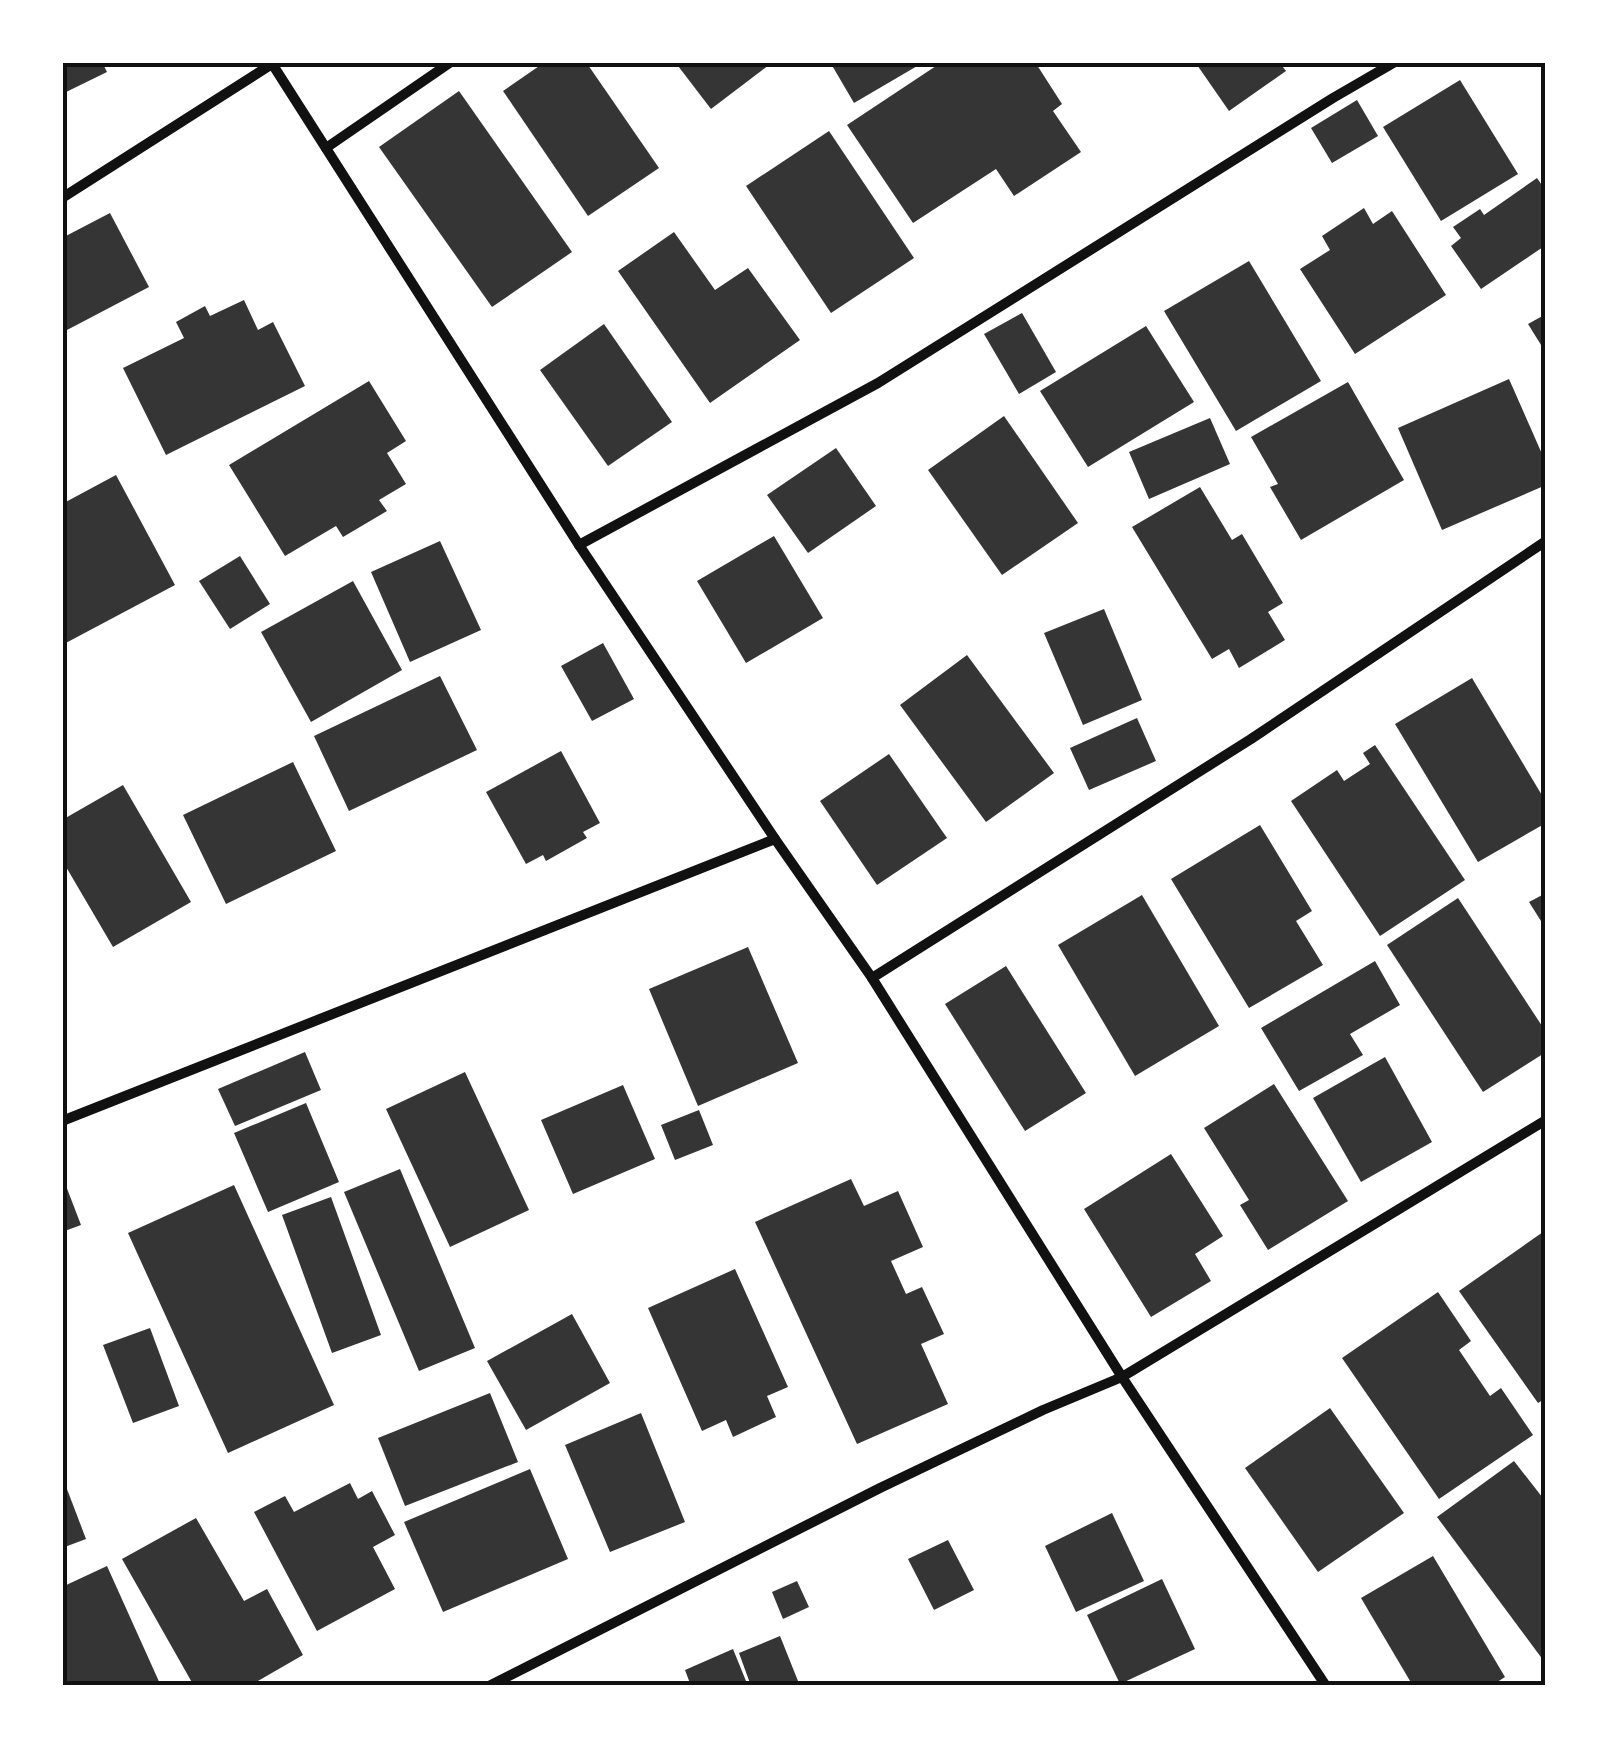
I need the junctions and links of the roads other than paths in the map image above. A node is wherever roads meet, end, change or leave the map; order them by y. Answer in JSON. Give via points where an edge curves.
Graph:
{"nodes":[{"id":1,"x":451,"y":62,"type":"edge"},
{"id":2,"x":1395,"y":62,"type":"edge"},
{"id":3,"x":272,"y":63,"type":"edge"},
{"id":4,"x":326,"y":148,"type":"junction"},
{"id":5,"x":62,"y":198,"type":"edge"},
{"id":6,"x":1546,"y":542,"type":"edge"},
{"id":7,"x":579,"y":545,"type":"junction"},
{"id":8,"x":775,"y":839,"type":"junction"},
{"id":9,"x":872,"y":978,"type":"junction"},
{"id":10,"x":1546,"y":1120,"type":"edge"},
{"id":11,"x":62,"y":1122,"type":"edge"},
{"id":12,"x":1122,"y":1377,"type":"junction"},
{"id":13,"x":488,"y":1686,"type":"edge"},
{"id":14,"x":1326,"y":1686,"type":"edge"}],
"edges":[{"from":1,"to":4,"type":"street"},
{"from":2,"to":7,"type":"street","via":[[878,382]]},
{"from":3,"to":4,"type":"street"},
{"from":3,"to":5,"type":"street"},
{"from":4,"to":7,"type":"street"},
{"from":6,"to":9,"type":"street","via":[[1251,739]]},
{"from":7,"to":8,"type":"street"},
{"from":8,"to":9,"type":"street"},
{"from":8,"to":11,"type":"street"},
{"from":9,"to":12,"type":"street"},
{"from":10,"to":12,"type":"street"},
{"from":12,"to":13,"type":"street","via":[[880,1488]]},
{"from":12,"to":14,"type":"street"}]}
